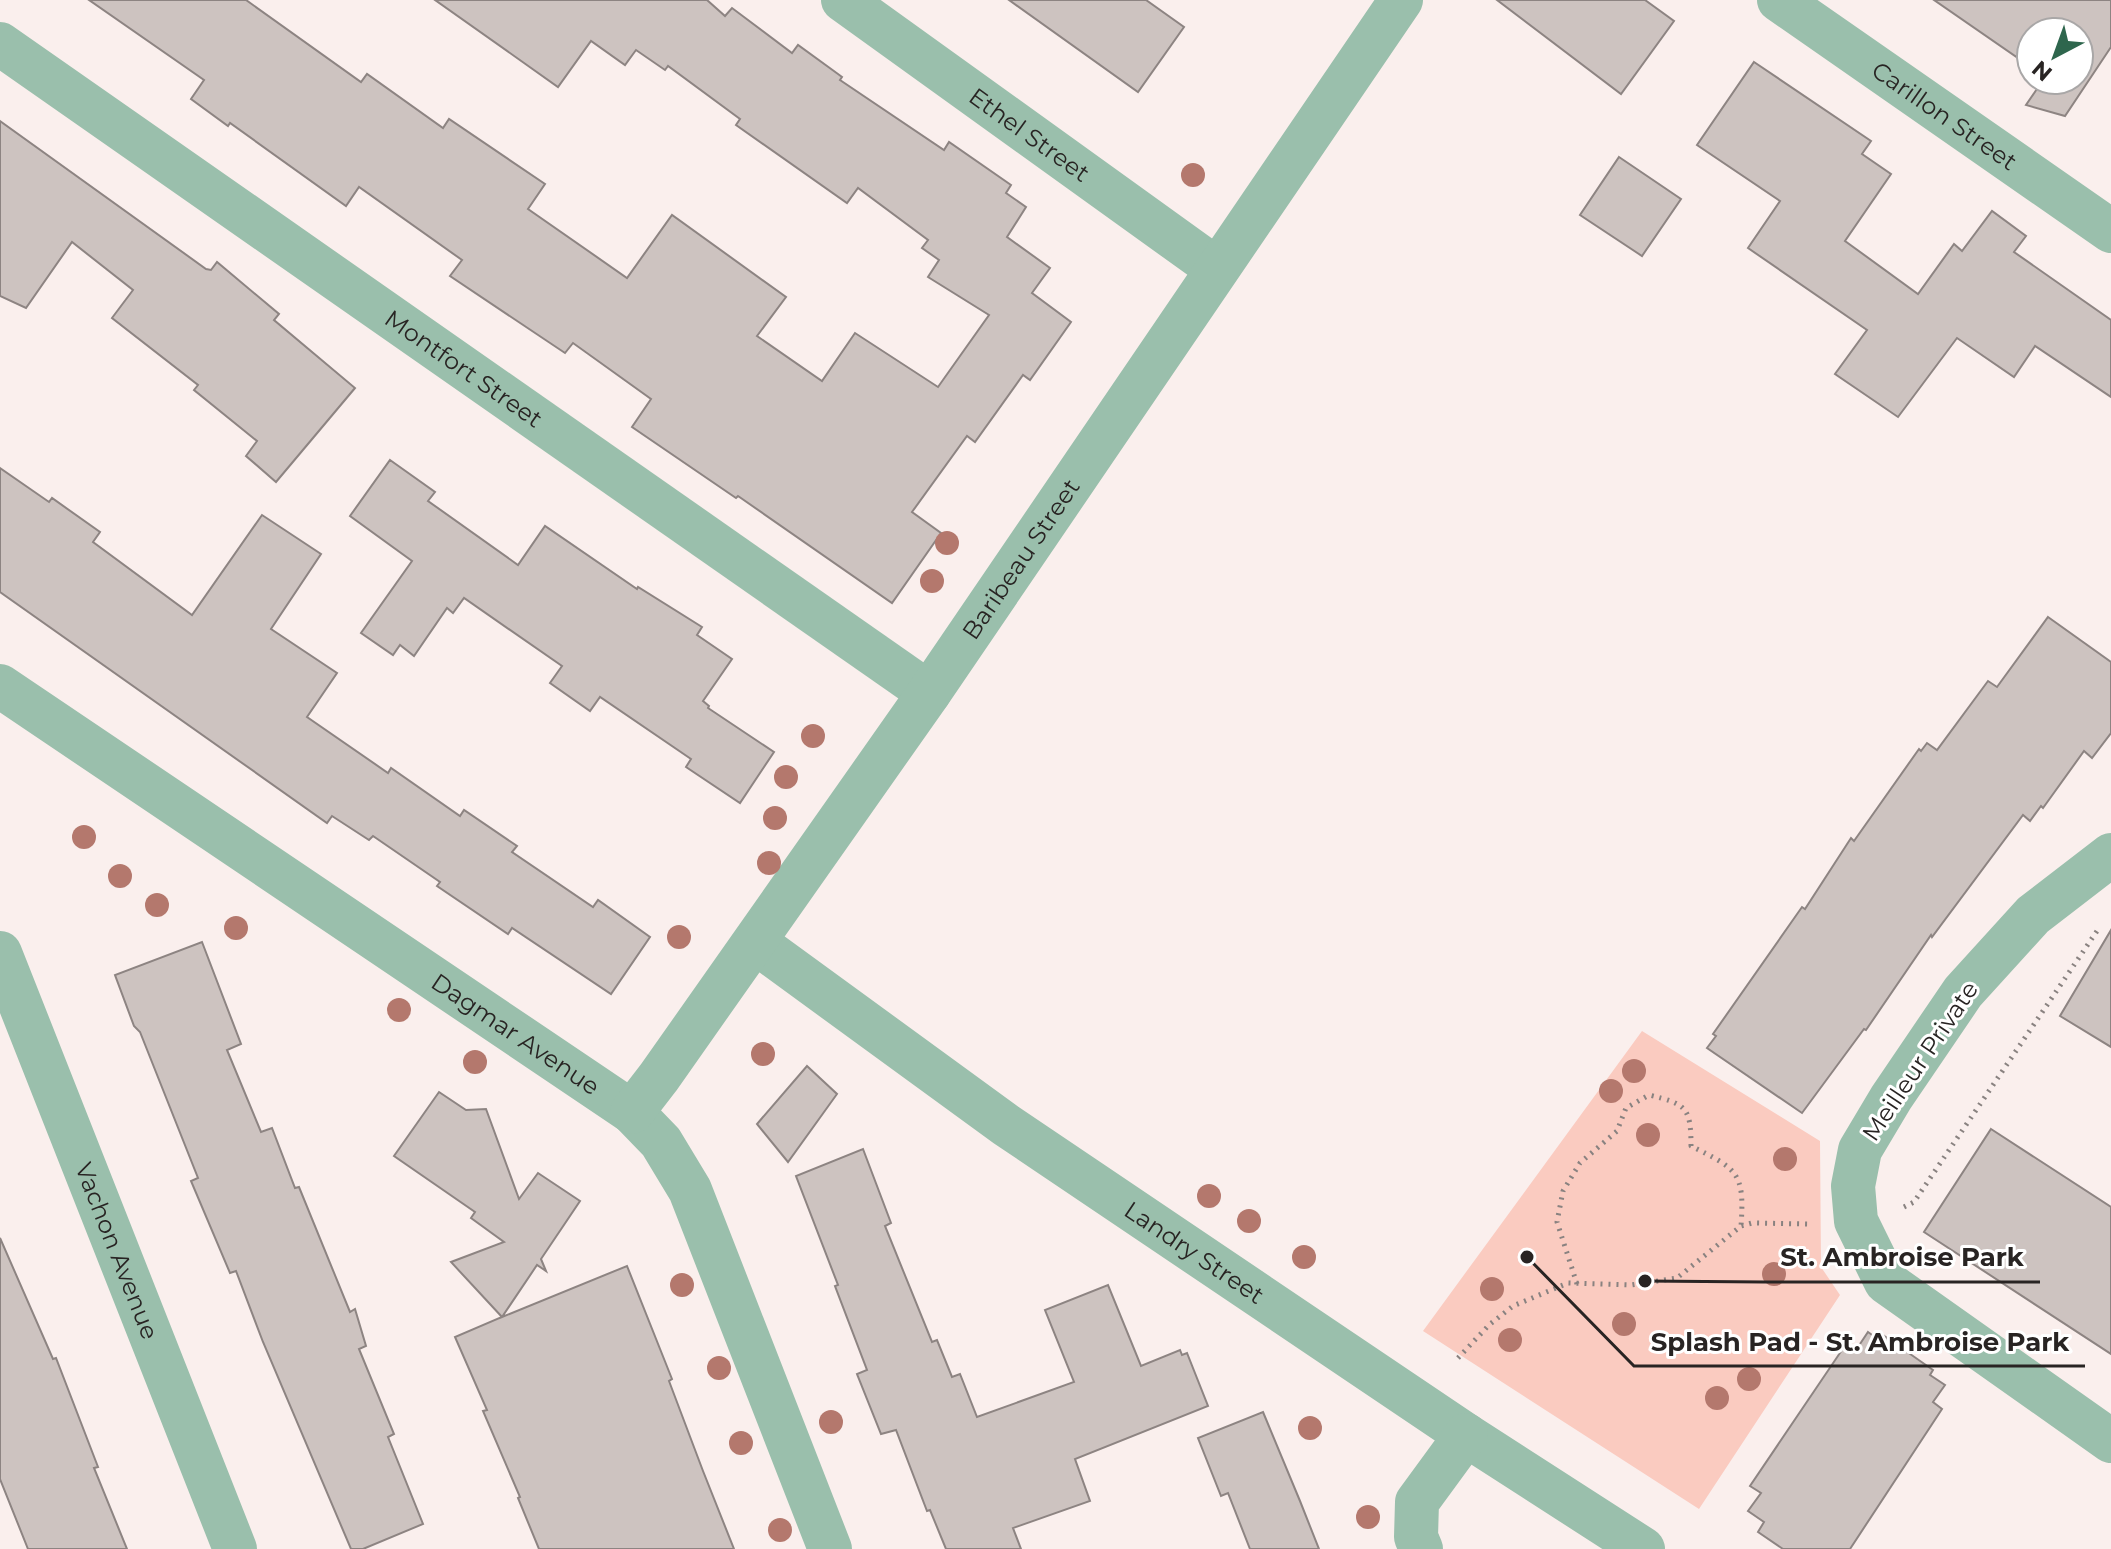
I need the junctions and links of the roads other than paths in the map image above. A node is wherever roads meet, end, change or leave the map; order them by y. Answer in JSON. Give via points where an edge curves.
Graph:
{"nodes":[{"id":1,"x":843,"y":0,"type":"edge"},
{"id":2,"x":1401,"y":0,"type":"edge"},
{"id":3,"x":1779,"y":0,"type":"edge"},
{"id":4,"x":0,"y":44,"type":"edge"},
{"id":5,"x":2111,"y":231,"type":"edge"},
{"id":6,"x":1217,"y":269,"type":"junction"},
{"id":7,"x":0,"y":686,"type":"edge"},
{"id":8,"x":929,"y":693,"type":"junction"},
{"id":9,"x":2111,"y":855,"type":"edge"},
{"id":10,"x":755,"y":942,"type":"junction"},
{"id":11,"x":0,"y":953,"type":"edge"},
{"id":12,"x":632,"y":1112,"type":"junction"},
{"id":13,"x":1466,"y":1435,"type":"junction"},
{"id":14,"x":2111,"y":1441,"type":"edge"},
{"id":15,"x":235,"y":1549,"type":"edge"},
{"id":16,"x":830,"y":1549,"type":"edge"},
{"id":17,"x":1421,"y":1549,"type":"edge"},
{"id":18,"x":1643,"y":1549,"type":"edge"}],
"edges":[{"from":1,"to":6,"type":"street","name":"Ethel Street"},
{"from":2,"to":6,"type":"street","name":"Baribeau Street"},
{"from":3,"to":5,"type":"street","name":"Carillon Street"},
{"from":4,"to":8,"type":"street","name":"Montfort Street"},
{"from":6,"to":8,"type":"street","name":"Baribeau Street"},
{"from":7,"to":12,"type":"street","name":"Dagmar Avenue"},
{"from":8,"to":10,"type":"street","name":"Baribeau Street"},
{"from":9,"to":14,"type":"street","name":"Meilleur Private","via":[[2033,915],[1963,992],[1860,1150],[1853,1186],[1856,1221],[1886,1282]]},
{"from":10,"to":12,"type":"street","name":"Baribeau Street"},
{"from":10,"to":13,"type":"street","name":"Landry Street","via":[[1006,1125]]},
{"from":11,"to":15,"type":"street","name":"Vachon Avenue"},
{"from":12,"to":16,"type":"street","name":"Dagmar Avenue","via":[[661,1142],[690,1190]]},
{"from":13,"to":17,"type":"street","via":[[1417,1502]]},
{"from":13,"to":18,"type":"street","name":"Landry Street"}]}
